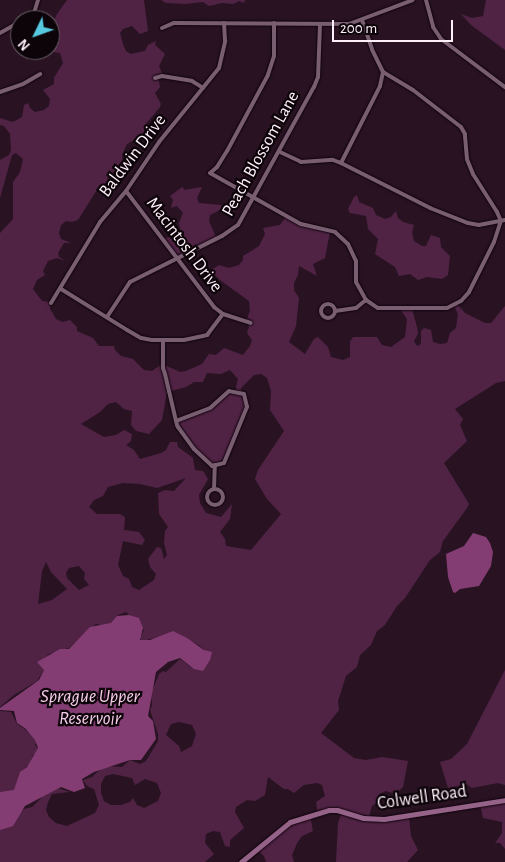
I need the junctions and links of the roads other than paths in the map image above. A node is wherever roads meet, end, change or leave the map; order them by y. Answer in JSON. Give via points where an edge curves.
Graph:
{"nodes":[{"id":1,"x":413,"y":0,"type":"edge"},
{"id":2,"x":426,"y":0,"type":"edge"},
{"id":3,"x":362,"y":20,"type":"junction"},
{"id":4,"x":224,"y":23,"type":"junction"},
{"id":5,"x":274,"y":23,"type":"junction"},
{"id":6,"x":320,"y":25,"type":"junction"},
{"id":7,"x":162,"y":28,"type":"dead end"},
{"id":8,"x":383,"y":72,"type":"junction"},
{"id":9,"x":40,"y":74,"type":"dead end"},
{"id":10,"x":156,"y":78,"type":"dead end"},
{"id":11,"x":505,"y":86,"type":"edge"},
{"id":12,"x":203,"y":88,"type":"junction"},
{"id":13,"x":0,"y":92,"type":"edge"},
{"id":14,"x":280,"y":152,"type":"junction"},
{"id":15,"x":341,"y":163,"type":"junction"},
{"id":16,"x":126,"y":191,"type":"junction"},
{"id":17,"x":253,"y":199,"type":"junction"},
{"id":18,"x":503,"y":220,"type":"edge"},
{"id":19,"x":177,"y":258,"type":"junction"},
{"id":20,"x":60,"y":289,"type":"junction"},
{"id":21,"x":366,"y":300,"type":"junction"},
{"id":22,"x":50,"y":302,"type":"dead end"},
{"id":23,"x":335,"y":311,"type":"dead end"},
{"id":24,"x":223,"y":314,"type":"junction"},
{"id":25,"x":107,"y":317,"type":"junction"},
{"id":26,"x":251,"y":323,"type":"dead end"},
{"id":27,"x":163,"y":341,"type":"junction"},
{"id":28,"x":176,"y":421,"type":"junction"},
{"id":29,"x":215,"y":465,"type":"junction"},
{"id":30,"x":214,"y":489,"type":"junction"},
{"id":31,"x":505,"y":800,"type":"edge"},
{"id":32,"x":241,"y":862,"type":"edge"}],
"edges":[{"from":1,"to":3,"type":"street"},
{"from":2,"to":11,"type":"street","via":[[432,27],[441,39]]},
{"from":3,"to":6,"type":"street"},
{"from":3,"to":8,"type":"street"},
{"from":4,"to":5,"type":"street"},
{"from":4,"to":7,"type":"street","via":[[174,23]]},
{"from":4,"to":12,"type":"street","name":"Baldwin Drive","via":[[223,56],[219,68]]},
{"from":5,"to":6,"type":"street"},
{"from":5,"to":17,"type":"street","via":[[274,56],[268,75],[227,151],[210,173]]},
{"from":6,"to":14,"type":"street","name":"Peach Blossom Lane","via":[[318,77]]},
{"from":8,"to":15,"type":"street","via":[[380,86]]},
{"from":8,"to":18,"type":"street","via":[[413,90],[461,127],[473,174]]},
{"from":9,"to":13,"type":"street"},
{"from":10,"to":12,"type":"street","via":[[192,81]]},
{"from":12,"to":16,"type":"street","name":"Baldwin Drive","via":[[159,142]]},
{"from":14,"to":15,"type":"street","via":[[301,162],[333,160]]},
{"from":14,"to":17,"type":"street","name":"Peach Blossom Lane"},
{"from":15,"to":18,"type":"street","via":[[430,208],[468,223],[479,225]]},
{"from":16,"to":19,"type":"street","name":"Macintosh Drive"},
{"from":16,"to":20,"type":"street","name":"Baldwin Drive","via":[[100,222]]},
{"from":17,"to":19,"type":"street","name":"Peach Blossom Lane","via":[[233,231]]},
{"from":17,"to":21,"type":"street","via":[[301,224],[335,232],[348,244],[356,261],[356,282]]},
{"from":18,"to":21,"type":"street","via":[[483,266],[469,292],[460,301],[447,308],[378,308]]},
{"from":19,"to":24,"type":"street","name":"Macintosh Drive","via":[[214,307]]},
{"from":19,"to":25,"type":"street","name":"Peach Blossom Lane","via":[[130,282]]},
{"from":20,"to":22,"type":"street","name":"Baldwin Drive"},
{"from":20,"to":25,"type":"street"},
{"from":21,"to":23,"type":"street","via":[[356,308]]},
{"from":24,"to":26,"type":"street","name":"Macintosh Drive"},
{"from":24,"to":27,"type":"street","via":[[207,335]]},
{"from":25,"to":27,"type":"street","via":[[141,338]]},
{"from":27,"to":28,"type":"street","via":[[163,368]]},
{"from":28,"to":29,"type":"street","via":[[194,449],[212,466]]},
{"from":28,"to":29,"type":"street","via":[[210,408],[230,391],[244,394],[247,407],[224,463]]},
{"from":29,"to":30,"type":"street"},
{"from":30,"to":30,"type":"street","via":[[207,498],[217,505],[223,497],[219,490]]},
{"from":31,"to":32,"type":"street","name":"Colwell Road","via":[[384,819],[329,810],[290,822]]}]}
